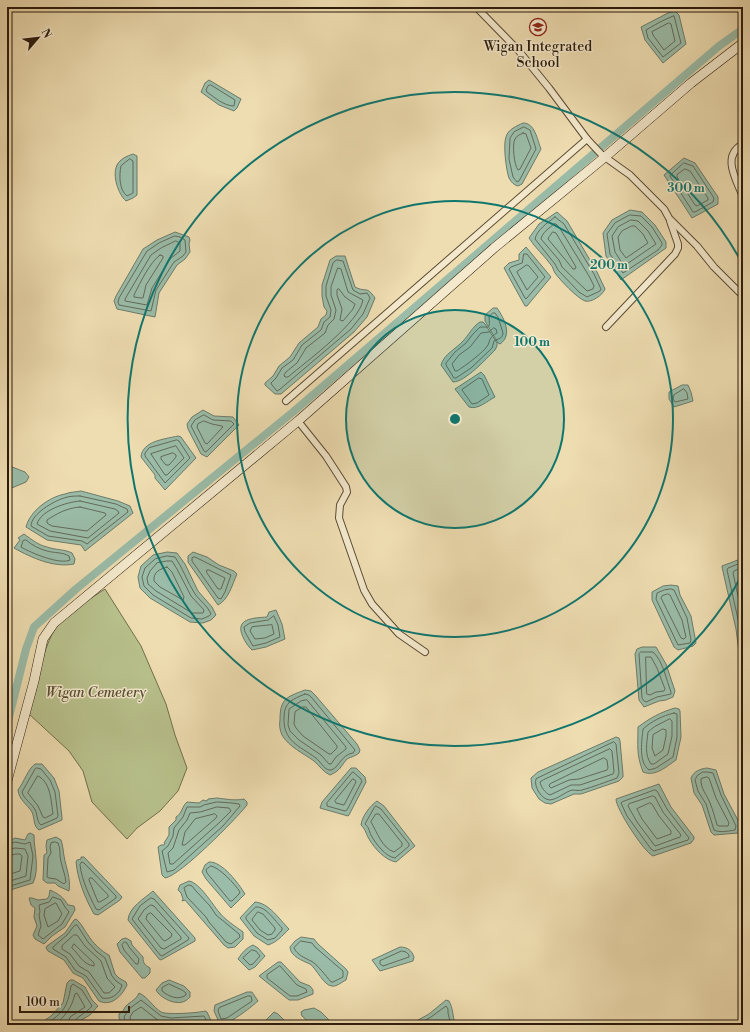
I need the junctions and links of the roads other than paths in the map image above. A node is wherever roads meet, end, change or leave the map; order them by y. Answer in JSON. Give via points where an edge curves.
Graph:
{"nodes":[{"id":1,"x":476,"y":7,"type":"edge"},
{"id":2,"x":743,"y":43,"type":"edge"},
{"id":3,"x":587,"y":139,"type":"junction"},
{"id":4,"x":743,"y":144,"type":"edge"},
{"id":5,"x":603,"y":156,"type":"junction"},
{"id":6,"x":743,"y":197,"type":"edge"},
{"id":7,"x":669,"y":218,"type":"junction"},
{"id":8,"x":743,"y":296,"type":"edge"},
{"id":9,"x":606,"y":327,"type":"dead end"},
{"id":10,"x":286,"y":401,"type":"dead end"},
{"id":11,"x":298,"y":421,"type":"junction"},
{"id":12,"x":425,"y":652,"type":"dead end"},
{"id":13,"x":7,"y":781,"type":"edge"}],
"edges":[{"from":1,"to":3,"type":"street","via":[[518,50]]},
{"from":2,"to":5,"type":"street"},
{"from":3,"to":5,"type":"street"},
{"from":3,"to":10,"type":"street"},
{"from":4,"to":6,"type":"street","via":[[734,151],[731,158],[732,169]]},
{"from":5,"to":7,"type":"street","via":[[630,175],[664,209]]},
{"from":5,"to":11,"type":"street","via":[[494,248]]},
{"from":7,"to":8,"type":"street"},
{"from":7,"to":9,"type":"street","via":[[678,244],[675,254]]},
{"from":11,"to":12,"type":"street","via":[[346,486],[347,492],[340,505],[339,518],[364,590],[372,604],[399,634]]},
{"from":11,"to":13,"type":"street","via":[[54,623],[43,638]]}]}
